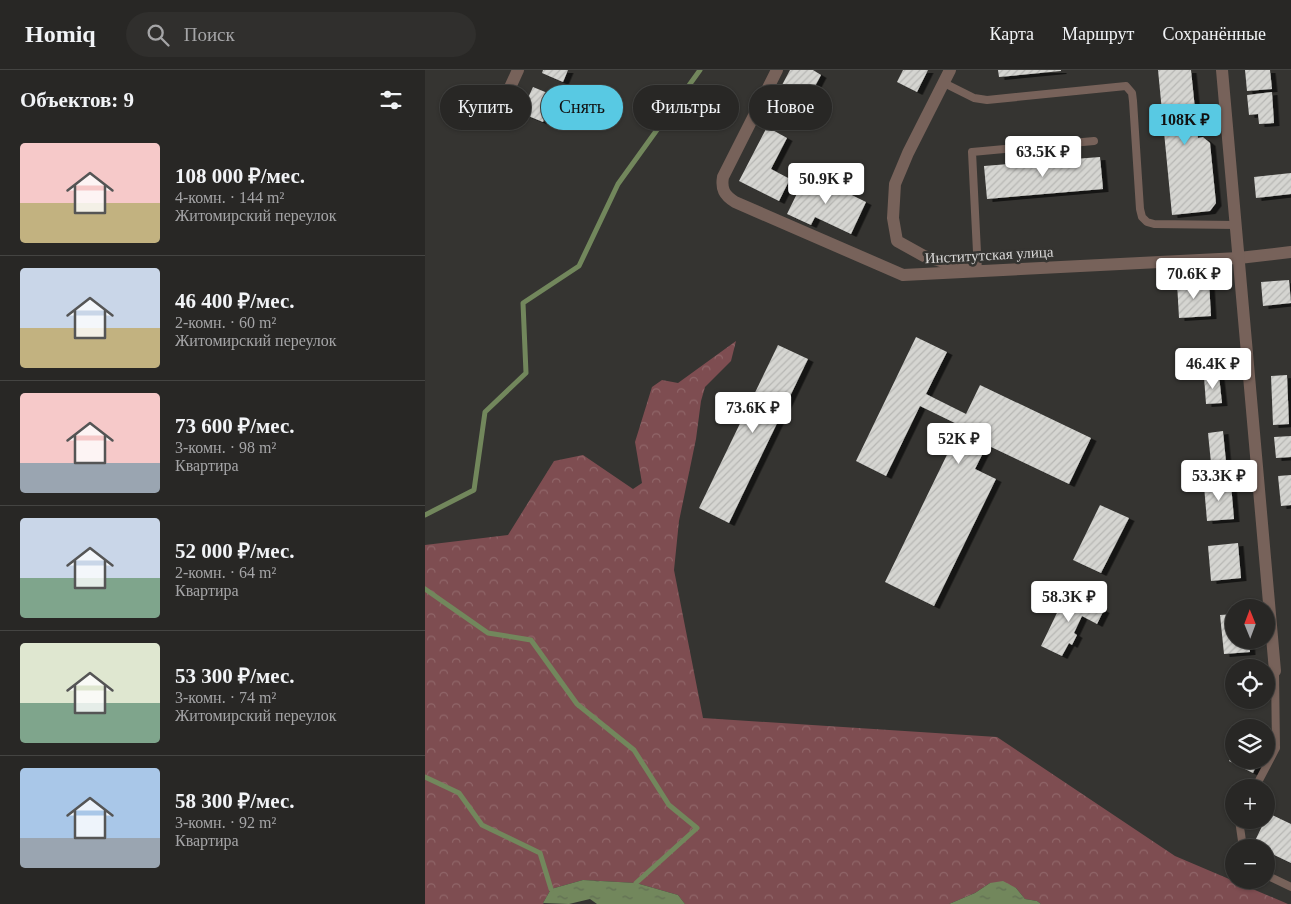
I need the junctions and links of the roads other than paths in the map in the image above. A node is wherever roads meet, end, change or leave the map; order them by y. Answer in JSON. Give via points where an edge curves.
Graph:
{"nodes":[{"id":1,"x":518,"y":70,"type":"edge"},
{"id":2,"x":777,"y":70,"type":"edge"},
{"id":3,"x":950,"y":70,"type":"edge"},
{"id":4,"x":1222,"y":70,"type":"edge"},
{"id":5,"x":944,"y":83,"type":"junction"},
{"id":6,"x":511,"y":85,"type":"edge"},
{"id":7,"x":1093,"y":141,"type":"dead end"},
{"id":8,"x":1236,"y":225,"type":"junction"},
{"id":9,"x":1291,"y":252,"type":"edge"},
{"id":10,"x":1239,"y":258,"type":"junction"},
{"id":11,"x":978,"y":272,"type":"junction"},
{"id":12,"x":1274,"y":659,"type":"edge"},
{"id":13,"x":1275,"y":671,"type":"edge"},
{"id":14,"x":1260,"y":779,"type":"edge"},
{"id":15,"x":1275,"y":879,"type":"edge"},
{"id":16,"x":1291,"y":887,"type":"edge"}],
"edges":[{"from":1,"to":6,"type":"street"},
{"from":2,"to":11,"type":"street","name":"Институтская улица","via":[[723,177],[723,192],[735,202],[903,275]]},
{"from":3,"to":5,"type":"street"},
{"from":4,"to":8,"type":"street"},
{"from":5,"to":8,"type":"lane","via":[[987,100],[1126,86],[1132,96],[1142,217],[1154,224]]},
{"from":5,"to":11,"type":"street","via":[[895,184],[893,218],[897,241],[924,256]]},
{"from":7,"to":11,"type":"lane","via":[[972,152]]},
{"from":8,"to":10,"type":"street"},
{"from":9,"to":10,"type":"street","name":"Институтская улица"},
{"from":10,"to":11,"type":"street","name":"Институтская улица"},
{"from":10,"to":12,"type":"street"},
{"from":13,"to":14,"type":"lane","via":[[1277,748]]},
{"from":15,"to":16,"type":"lane"}]}
